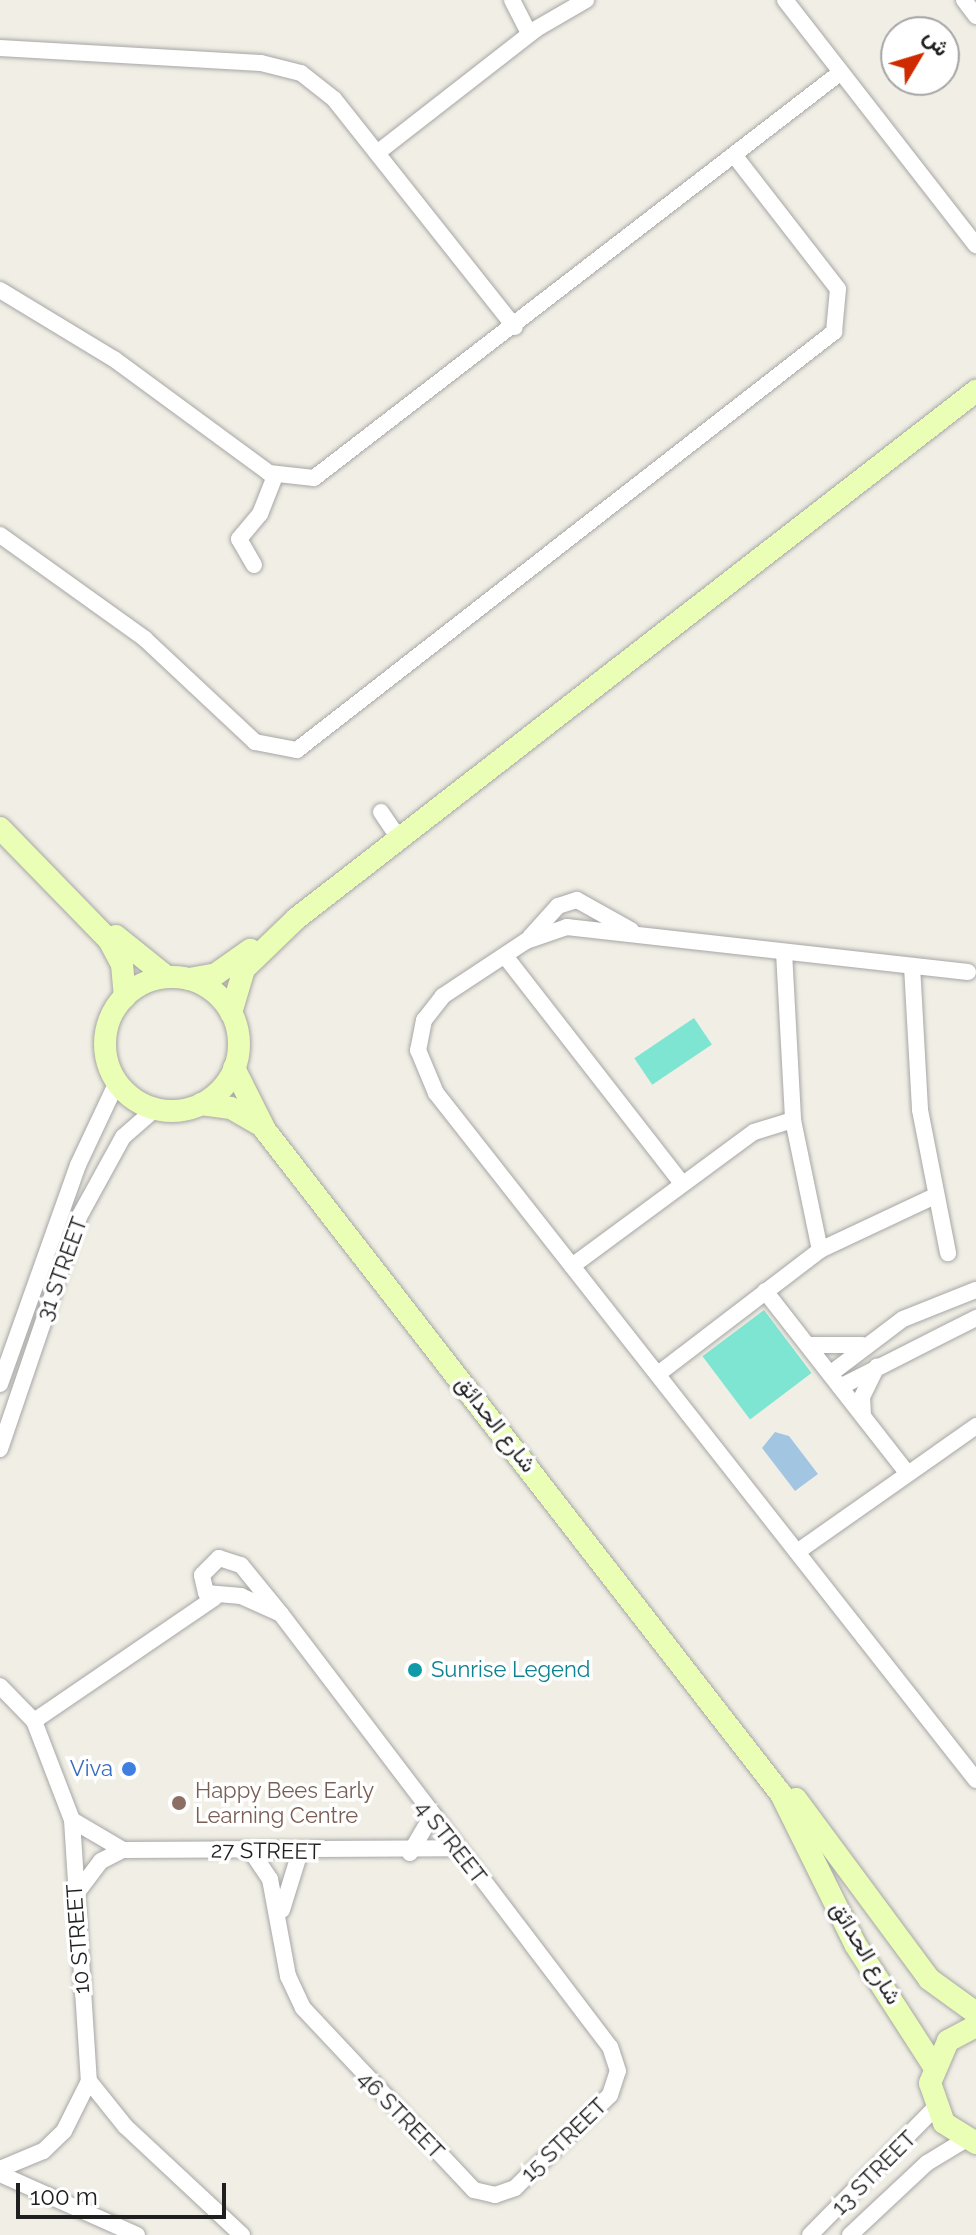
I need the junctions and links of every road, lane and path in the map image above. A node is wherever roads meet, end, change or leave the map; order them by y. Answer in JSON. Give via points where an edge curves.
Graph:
{"nodes":[{"id":1,"x":512,"y":0,"type":"edge"},
{"id":2,"x":586,"y":0,"type":"edge"},
{"id":3,"x":785,"y":0,"type":"edge"},
{"id":4,"x":964,"y":0,"type":"edge"},
{"id":5,"x":976,"y":16,"type":"edge"},
{"id":6,"x":529,"y":34,"type":"junction"},
{"id":7,"x":0,"y":48,"type":"edge"},
{"id":8,"x":841,"y":72,"type":"junction"},
{"id":9,"x":377,"y":153,"type":"junction"},
{"id":10,"x":735,"y":156,"type":"junction"},
{"id":11,"x":976,"y":245,"type":"edge"},
{"id":12,"x":0,"y":290,"type":"edge"},
{"id":13,"x":0,"y":298,"type":"edge"},
{"id":14,"x":24,"y":306,"type":"junction"},
{"id":15,"x":515,"y":327,"type":"junction"},
{"id":16,"x":976,"y":391,"type":"edge"},
{"id":17,"x":275,"y":476,"type":"junction"},
{"id":18,"x":0,"y":535,"type":"edge"},
{"id":19,"x":254,"y":565,"type":"dead end"},
{"id":20,"x":381,"y":812,"type":"dead end"},
{"id":21,"x":0,"y":828,"type":"edge"},
{"id":22,"x":400,"y":840,"type":"junction"},
{"id":23,"x":57,"y":882,"type":"junction"},
{"id":24,"x":297,"y":918,"type":"junction"},
{"id":25,"x":636,"y":933,"type":"junction"},
{"id":26,"x":526,"y":941,"type":"junction"},
{"id":27,"x":784,"y":952,"type":"junction"},
{"id":28,"x":505,"y":956,"type":"junction"},
{"id":29,"x":912,"y":966,"type":"junction"},
{"id":30,"x":968,"y":972,"type":"dead end"},
{"id":31,"x":178,"y":978,"type":"junction"},
{"id":32,"x":125,"y":997,"type":"junction"},
{"id":33,"x":231,"y":1013,"type":"junction"},
{"id":34,"x":234,"y":1068,"type":"junction"},
{"id":35,"x":117,"y":1082,"type":"junction"},
{"id":36,"x":201,"y":1104,"type":"junction"},
{"id":37,"x":155,"y":1109,"type":"junction"},
{"id":38,"x":793,"y":1120,"type":"junction"},
{"id":39,"x":265,"y":1130,"type":"junction"},
{"id":40,"x":680,"y":1181,"type":"junction"},
{"id":41,"x":935,"y":1196,"type":"junction"},
{"id":42,"x":820,"y":1250,"type":"junction"},
{"id":43,"x":948,"y":1253,"type":"dead end"},
{"id":44,"x":572,"y":1266,"type":"junction"},
{"id":45,"x":976,"y":1290,"type":"edge"},
{"id":46,"x":765,"y":1291,"type":"junction"},
{"id":47,"x":976,"y":1318,"type":"edge"},
{"id":48,"x":889,"y":1327,"type":"junction"},
{"id":49,"x":808,"y":1345,"type":"junction"},
{"id":50,"x":864,"y":1345,"type":"junction"},
{"id":51,"x":904,"y":1349,"type":"junction"},
{"id":52,"x":880,"y":1363,"type":"junction"},
{"id":53,"x":658,"y":1374,"type":"junction"},
{"id":54,"x":835,"y":1380,"type":"junction"},
{"id":55,"x":0,"y":1384,"type":"edge"},
{"id":56,"x":863,"y":1416,"type":"junction"},
{"id":57,"x":976,"y":1426,"type":"edge"},
{"id":58,"x":0,"y":1449,"type":"edge"},
{"id":59,"x":905,"y":1470,"type":"junction"},
{"id":60,"x":797,"y":1552,"type":"junction"},
{"id":61,"x":214,"y":1598,"type":"junction"},
{"id":62,"x":281,"y":1614,"type":"junction"},
{"id":63,"x":0,"y":1686,"type":"edge"},
{"id":64,"x":726,"y":1719,"type":"junction"},
{"id":65,"x":34,"y":1721,"type":"junction"},
{"id":66,"x":974,"y":1772,"type":"edge"},
{"id":67,"x":431,"y":1817,"type":"junction"},
{"id":68,"x":72,"y":1820,"type":"junction"},
{"id":69,"x":456,"y":1848,"type":"junction"},
{"id":70,"x":123,"y":1850,"type":"junction"},
{"id":71,"x":251,"y":1851,"type":"junction"},
{"id":72,"x":300,"y":1852,"type":"junction"},
{"id":73,"x":410,"y":1853,"type":"junction"},
{"id":74,"x":74,"y":1898,"type":"junction"},
{"id":75,"x":281,"y":1919,"type":"junction"},
{"id":76,"x":976,"y":2013,"type":"edge"},
{"id":77,"x":976,"y":2026,"type":"edge"},
{"id":78,"x":933,"y":2065,"type":"junction"},
{"id":79,"x":618,"y":2071,"type":"joint"},
{"id":80,"x":89,"y":2081,"type":"junction"},
{"id":81,"x":935,"y":2108,"type":"junction"},
{"id":82,"x":970,"y":2142,"type":"edge"},
{"id":83,"x":0,"y":2172,"type":"edge"},
{"id":84,"x":495,"y":2195,"type":"joint"},
{"id":85,"x":137,"y":2235,"type":"edge"},
{"id":86,"x":242,"y":2235,"type":"edge"},
{"id":87,"x":810,"y":2235,"type":"edge"},
{"id":88,"x":850,"y":2235,"type":"edge"}],
"edges":[{"from":1,"to":6,"type":"street"},
{"from":2,"to":6,"type":"street"},
{"from":3,"to":8,"type":"street"},
{"from":4,"to":5,"type":"street"},
{"from":6,"to":9,"type":"street"},
{"from":7,"to":9,"type":"street","via":[[281,66],[319,84]]},
{"from":8,"to":10,"type":"street"},
{"from":8,"to":11,"type":"street"},
{"from":9,"to":15,"type":"street"},
{"from":10,"to":15,"type":"street"},
{"from":10,"to":18,"type":"street","via":[[838,289],[834,332],[297,750],[255,742],[145,639]]},
{"from":12,"to":14,"type":"street"},
{"from":13,"to":14,"type":"street"},
{"from":14,"to":17,"type":"street","via":[[124,366]]},
{"from":15,"to":17,"type":"street","via":[[328,472],[298,480]]},
{"from":16,"to":22,"type":"street"},
{"from":17,"to":19,"type":"street","via":[[260,514],[239,539]]},
{"from":20,"to":22,"type":"street"},
{"from":21,"to":23,"type":"street"},
{"from":22,"to":24,"type":"street"},
{"from":23,"to":31,"type":"street"},
{"from":23,"to":32,"type":"street","via":[[117,952]]},
{"from":24,"to":31,"type":"street","via":[[222,970]]},
{"from":24,"to":33,"type":"street","via":[[244,969]]},
{"from":25,"to":26,"type":"street","via":[[567,927]]},
{"from":25,"to":26,"type":"street","via":[[577,900],[558,906]]},
{"from":25,"to":27,"type":"street"},
{"from":26,"to":28,"type":"street"},
{"from":27,"to":29,"type":"street"},
{"from":27,"to":38,"type":"street"},
{"from":28,"to":40,"type":"street"},
{"from":28,"to":44,"type":"street","via":[[432,1007],[420,1035],[421,1066]]},
{"from":29,"to":30,"type":"street"},
{"from":29,"to":41,"type":"street","via":[[915,1062]]},
{"from":31,"to":32,"type":"street"},
{"from":31,"to":33,"type":"street","via":[[214,993]]},
{"from":32,"to":35,"type":"street","via":[[106,1033]]},
{"from":33,"to":34,"type":"street","via":[[238,1038]]},
{"from":34,"to":36,"type":"street"},
{"from":34,"to":39,"type":"street"},
{"from":35,"to":37,"type":"street"},
{"from":35,"to":55,"type":"street","name":"31 STREET","via":[[78,1165]]},
{"from":36,"to":37,"type":"street"},
{"from":36,"to":39,"type":"street","via":[[231,1108]]},
{"from":37,"to":58,"type":"street","name":"31 STREET","via":[[123,1137],[79,1217]]},
{"from":38,"to":40,"type":"street","via":[[754,1132]]},
{"from":38,"to":42,"type":"street"},
{"from":39,"to":64,"type":"street","name":"شارع الحدائق"},
{"from":40,"to":44,"type":"street"},
{"from":41,"to":42,"type":"street"},
{"from":41,"to":43,"type":"street"},
{"from":42,"to":46,"type":"street"},
{"from":44,"to":53,"type":"street"},
{"from":45,"to":48,"type":"street"},
{"from":46,"to":49,"type":"street"},
{"from":46,"to":53,"type":"street"},
{"from":47,"to":51,"type":"street"},
{"from":48,"to":50,"type":"street"},
{"from":48,"to":51,"type":"street"},
{"from":49,"to":50,"type":"street"},
{"from":49,"to":54,"type":"street"},
{"from":50,"to":54,"type":"street"},
{"from":51,"to":52,"type":"street"},
{"from":52,"to":54,"type":"street"},
{"from":52,"to":56,"type":"street","via":[[862,1397]]},
{"from":53,"to":60,"type":"street"},
{"from":54,"to":56,"type":"street"},
{"from":56,"to":59,"type":"street"},
{"from":57,"to":59,"type":"street"},
{"from":59,"to":60,"type":"street"},
{"from":60,"to":66,"type":"street"},
{"from":61,"to":62,"type":"street","name":"4 STREET","via":[[241,1596]]},
{"from":61,"to":62,"type":"street","name":"4 STREET","via":[[202,1575],[211,1561],[227,1558]]},
{"from":61,"to":65,"type":"street"},
{"from":62,"to":67,"type":"street","name":"4 STREET"},
{"from":63,"to":65,"type":"street","name":"10 STREET"},
{"from":64,"to":76,"type":"street","name":"شارع الحدائق","via":[[805,1811],[929,1979]]},
{"from":64,"to":78,"type":"street","name":"شارع الحدائق","via":[[786,1803],[855,1944]]},
{"from":65,"to":68,"type":"street","name":"10 STREET"},
{"from":67,"to":69,"type":"street","name":"4 STREET"},
{"from":67,"to":73,"type":"street"},
{"from":68,"to":70,"type":"street"},
{"from":68,"to":74,"type":"street","name":"10 STREET"},
{"from":69,"to":73,"type":"street","name":"27 STREET"},
{"from":69,"to":79,"type":"street","name":"4 STREET","via":[[610,2047]]},
{"from":70,"to":71,"type":"street","name":"27 STREET"},
{"from":70,"to":74,"type":"street","via":[[85,1876]]},
{"from":71,"to":72,"type":"street","name":"27 STREET"},
{"from":71,"to":75,"type":"street","name":"46 STREET","via":[[270,1879]]},
{"from":72,"to":73,"type":"street","name":"27 STREET"},
{"from":72,"to":75,"type":"street","name":"46 STREET","via":[[287,1875]]},
{"from":74,"to":80,"type":"street","name":"10 STREET"},
{"from":75,"to":84,"type":"street","name":"46 STREET","via":[[285,1998],[463,2180]]},
{"from":77,"to":78,"type":"street","via":[[948,2041]]},
{"from":78,"to":81,"type":"street"},
{"from":79,"to":84,"type":"street","name":"15 STREET","via":[[601,2104],[515,2188]]},
{"from":80,"to":83,"type":"street","via":[[64,2131],[43,2151]]},
{"from":80,"to":86,"type":"street","via":[[125,2126]]},
{"from":81,"to":82,"type":"street"},
{"from":81,"to":87,"type":"street","name":"13 STREET"},
{"from":82,"to":88,"type":"street","name":"13 STREET","via":[[927,2163]]},
{"from":83,"to":85,"type":"street"}]}
